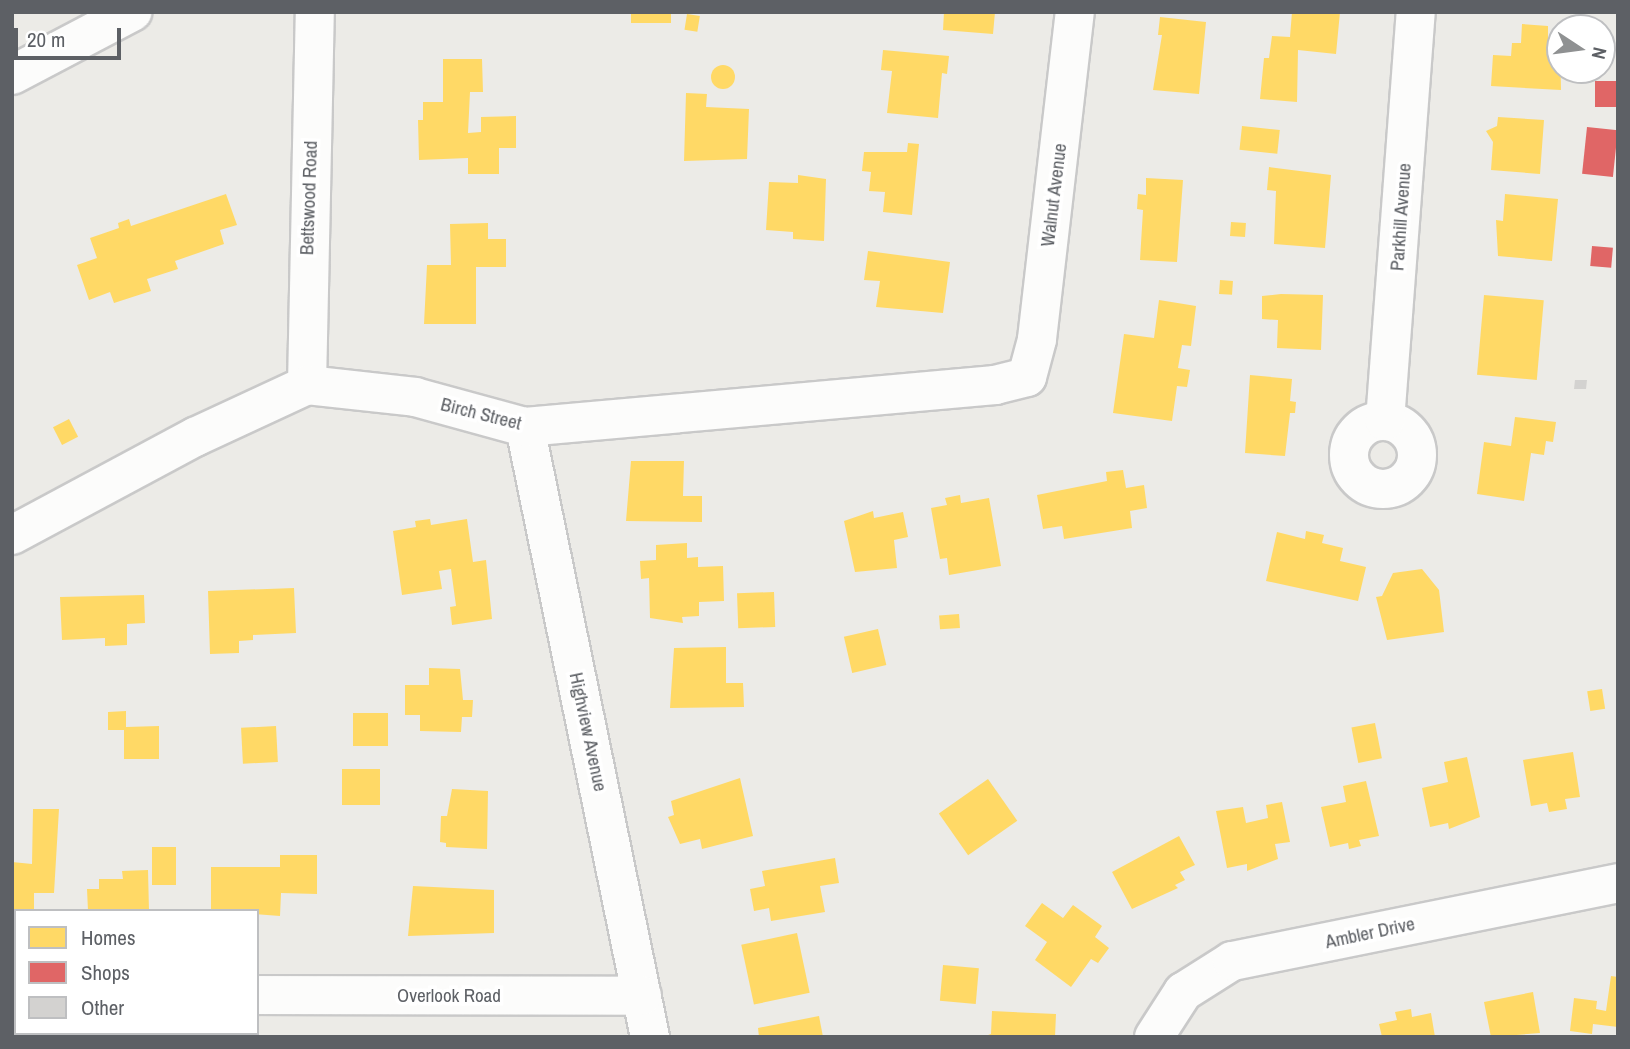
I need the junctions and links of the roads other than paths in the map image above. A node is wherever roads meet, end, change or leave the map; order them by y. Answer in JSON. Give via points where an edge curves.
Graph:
{"nodes":[{"id":1,"x":132,"y":12,"type":"edge"},
{"id":2,"x":315,"y":12,"type":"edge"},
{"id":3,"x":1075,"y":12,"type":"edge"},
{"id":4,"x":1416,"y":12,"type":"edge"},
{"id":5,"x":16,"y":68,"type":"edge"},
{"id":6,"x":1027,"y":377,"type":"joint"},
{"id":7,"x":307,"y":384,"type":"junction"},
{"id":8,"x":1385,"y":421,"type":"dead end"},
{"id":9,"x":525,"y":426,"type":"junction"},
{"id":10,"x":12,"y":535,"type":"edge"},
{"id":11,"x":1618,"y":883,"type":"edge"},
{"id":12,"x":259,"y":995,"type":"edge"},
{"id":13,"x":642,"y":996,"type":"junction"},
{"id":14,"x":650,"y":1037,"type":"edge"},
{"id":15,"x":1154,"y":1037,"type":"edge"}],
"edges":[{"from":1,"to":5,"type":"street"},
{"from":2,"to":7,"type":"street","name":"Bettswood Road"},
{"from":3,"to":6,"type":"street","name":"Walnut Avenue","via":[[1037,339]]},
{"from":4,"to":8,"type":"street","name":"Parkhill Avenue"},
{"from":6,"to":9,"type":"street","name":"Birch Street","via":[[969,388]]},
{"from":7,"to":9,"type":"street","name":"Birch Street","via":[[415,397]]},
{"from":7,"to":10,"type":"street","via":[[195,437]]},
{"from":9,"to":13,"type":"street","name":"Highview Avenue"},
{"from":11,"to":15,"type":"street","name":"Ambler Drive","via":[[1232,961],[1183,992]]},
{"from":12,"to":13,"type":"street","name":"Overlook Road"},
{"from":13,"to":14,"type":"street","name":"Highview Avenue"}]}
